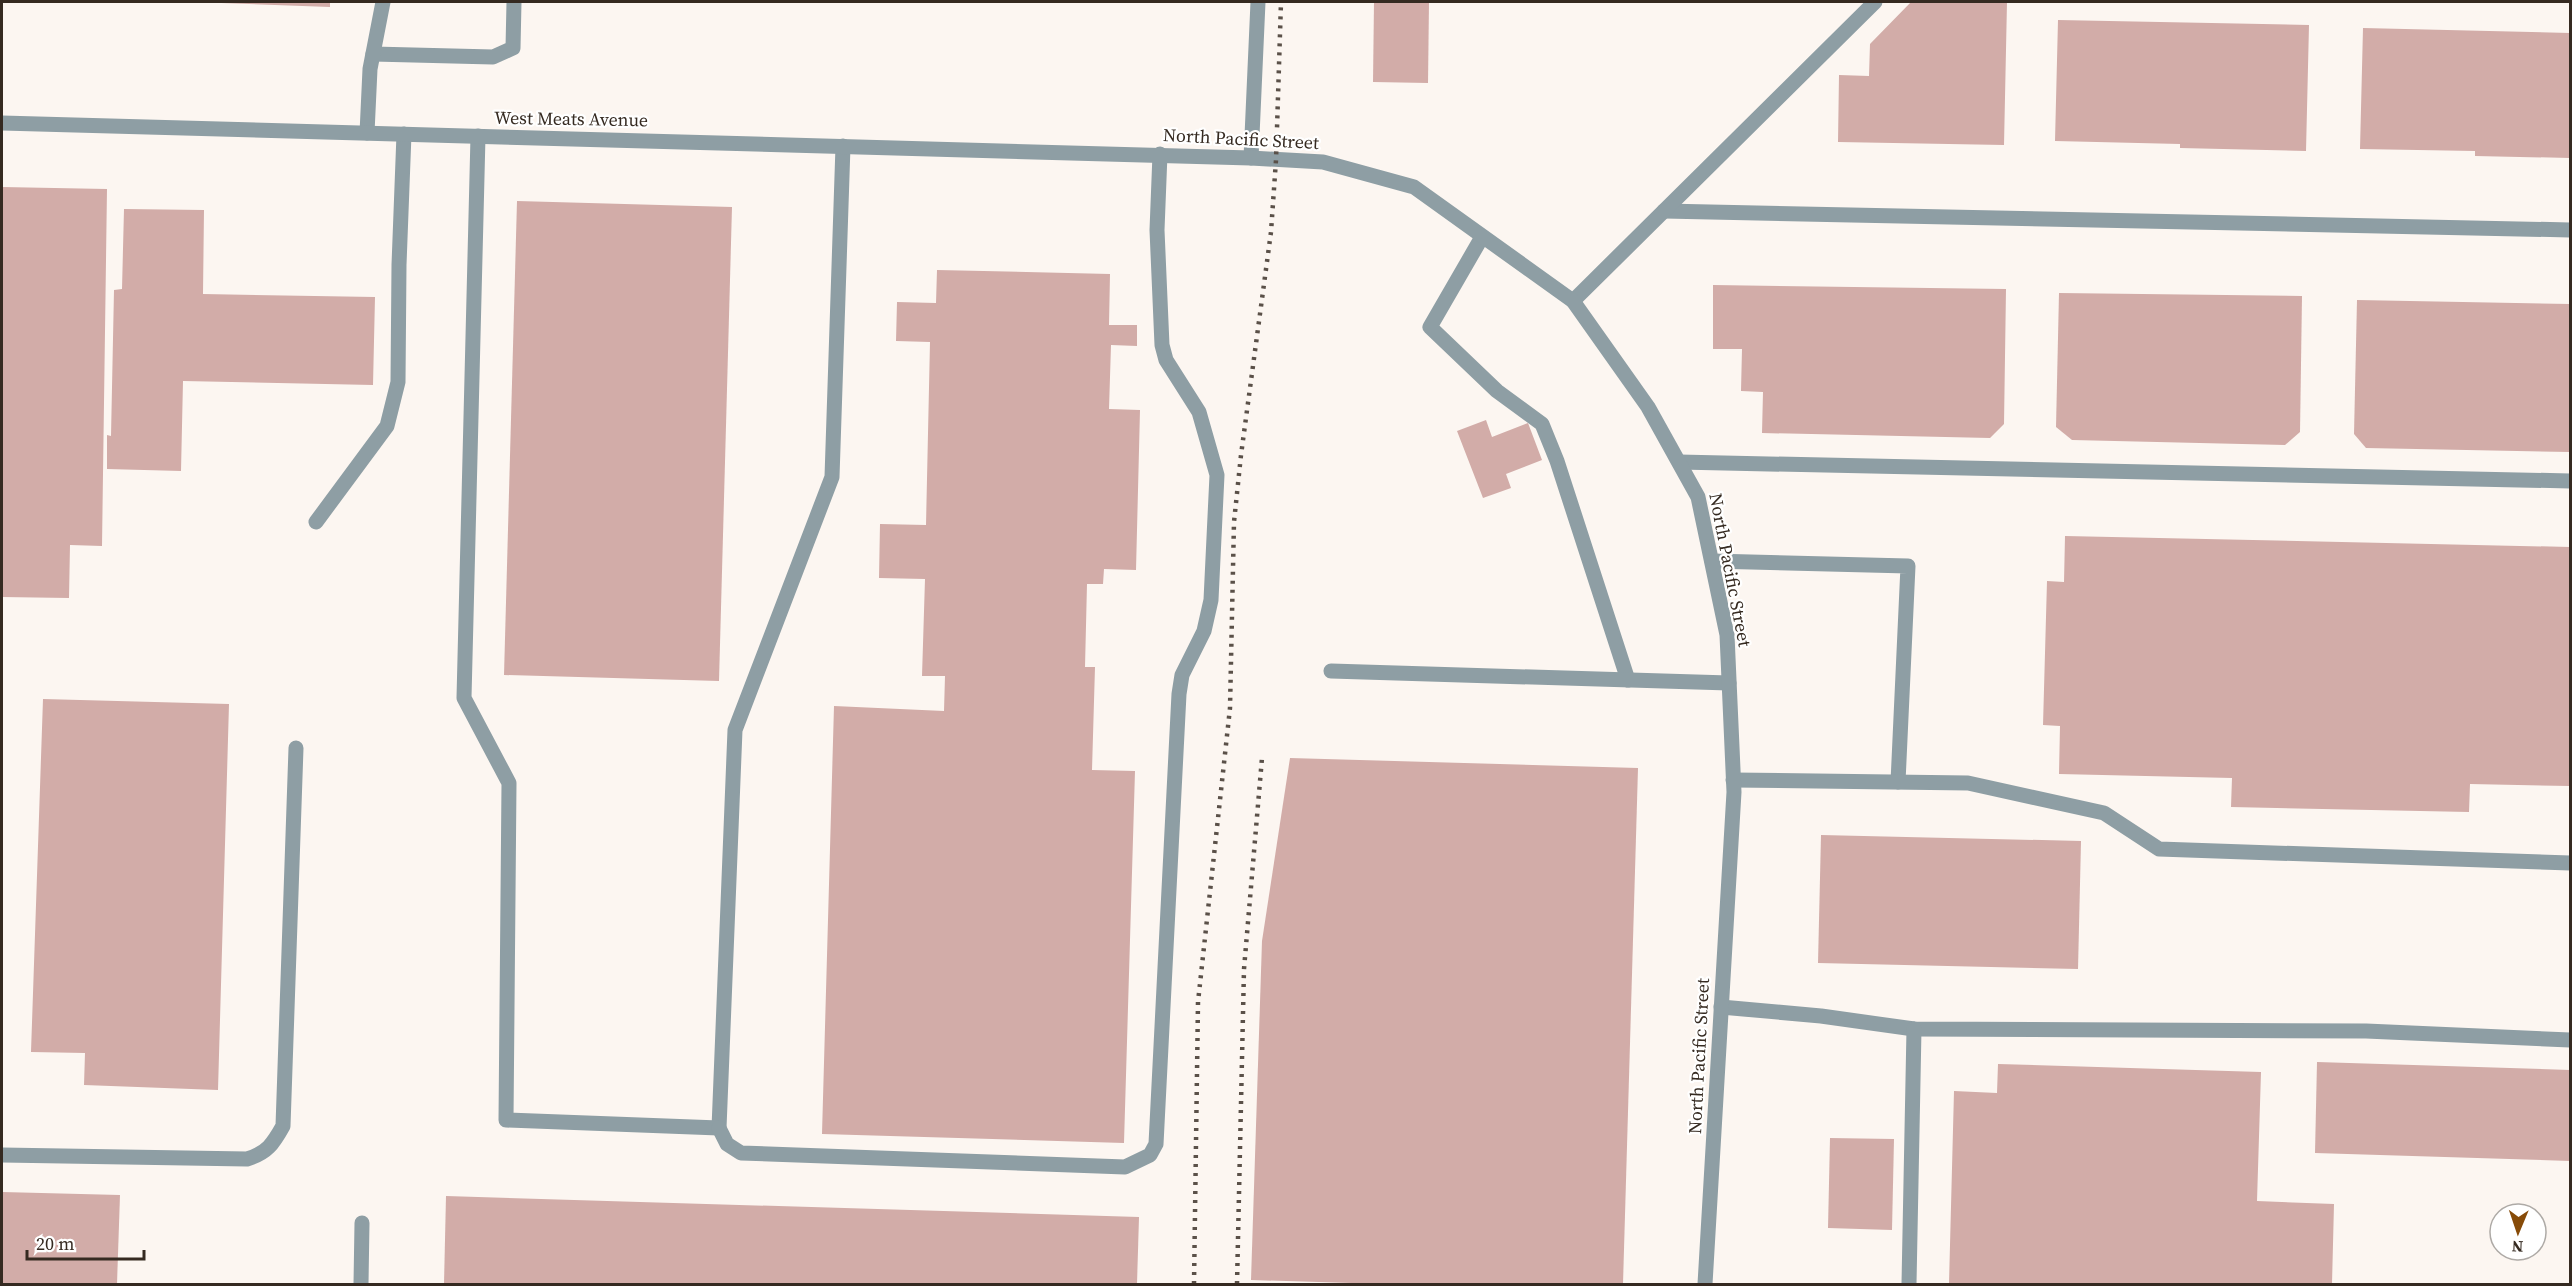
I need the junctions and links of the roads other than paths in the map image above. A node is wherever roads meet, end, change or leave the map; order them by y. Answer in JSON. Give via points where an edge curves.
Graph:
{"nodes":[{"id":1,"x":383,"y":2,"type":"edge"},
{"id":2,"x":514,"y":2,"type":"edge"},
{"id":3,"x":1258,"y":2,"type":"edge"},
{"id":4,"x":1875,"y":2,"type":"edge"},
{"id":5,"x":373,"y":54,"type":"junction"},
{"id":6,"x":2,"y":123,"type":"edge"},
{"id":7,"x":367,"y":133,"type":"junction"},
{"id":8,"x":404,"y":134,"type":"junction"},
{"id":9,"x":478,"y":136,"type":"junction"},
{"id":10,"x":843,"y":146,"type":"junction"},
{"id":11,"x":1138,"y":154,"type":"joint"},
{"id":12,"x":1160,"y":154,"type":"junction"},
{"id":13,"x":1251,"y":158,"type":"junction"},
{"id":14,"x":1664,"y":211,"type":"junction"},
{"id":15,"x":2571,"y":230,"type":"edge"},
{"id":16,"x":1482,"y":237,"type":"junction"},
{"id":17,"x":1573,"y":301,"type":"junction"},
{"id":18,"x":1679,"y":462,"type":"junction"},
{"id":19,"x":2571,"y":481,"type":"edge"},
{"id":20,"x":316,"y":522,"type":"dead end"},
{"id":21,"x":1712,"y":561,"type":"junction"},
{"id":22,"x":1331,"y":671,"type":"dead end"},
{"id":23,"x":1628,"y":680,"type":"junction"},
{"id":24,"x":1730,"y":683,"type":"junction"},
{"id":25,"x":296,"y":748,"type":"dead end"},
{"id":26,"x":1733,"y":780,"type":"junction"},
{"id":27,"x":1898,"y":782,"type":"junction"},
{"id":28,"x":2571,"y":863,"type":"edge"},
{"id":29,"x":1721,"y":1007,"type":"junction"},
{"id":30,"x":1914,"y":1029,"type":"junction"},
{"id":31,"x":2571,"y":1040,"type":"edge"},
{"id":32,"x":719,"y":1128,"type":"junction"},
{"id":33,"x":2,"y":1155,"type":"edge"},
{"id":34,"x":362,"y":1223,"type":"dead end"},
{"id":35,"x":361,"y":1284,"type":"edge"},
{"id":36,"x":1705,"y":1284,"type":"edge"},
{"id":37,"x":1910,"y":1284,"type":"edge"}],
"edges":[{"from":1,"to":5,"type":"street"},
{"from":2,"to":5,"type":"street","via":[[513,48],[493,57]]},
{"from":3,"to":13,"type":"street"},
{"from":4,"to":14,"type":"street"},
{"from":5,"to":7,"type":"street"},
{"from":6,"to":7,"type":"street","name":"West Meats Avenue"},
{"from":7,"to":8,"type":"street","name":"West Meats Avenue"},
{"from":8,"to":9,"type":"street","name":"West Meats Avenue"},
{"from":8,"to":20,"type":"street","via":[[398,382],[387,426]]},
{"from":9,"to":10,"type":"street","name":"West Meats Avenue"},
{"from":9,"to":32,"type":"street","via":[[465,698],[509,783],[506,1120]]},
{"from":10,"to":11,"type":"street","name":"West Meats Avenue"},
{"from":10,"to":32,"type":"street","via":[[832,477],[735,730]]},
{"from":11,"to":12,"type":"street","name":"North Pacific Street"},
{"from":12,"to":13,"type":"street","name":"North Pacific Street"},
{"from":12,"to":32,"type":"street","via":[[1157,230],[1162,345],[1166,360],[1199,412],[1217,475],[1211,600],[1204,631],[1182,675],[1179,694],[1156,1144],[1150,1155],[1125,1167],[741,1152],[727,1144]]},
{"from":13,"to":16,"type":"street","name":"North Pacific Street","via":[[1323,162],[1414,187]]},
{"from":14,"to":15,"type":"street"},
{"from":14,"to":17,"type":"street"},
{"from":16,"to":17,"type":"street","name":"North Pacific Street"},
{"from":16,"to":23,"type":"street","via":[[1430,327],[1497,391],[1542,424]]},
{"from":17,"to":18,"type":"street","name":"North Pacific Street","via":[[1648,407]]},
{"from":18,"to":19,"type":"street"},
{"from":18,"to":21,"type":"street","name":"North Pacific Street","via":[[1698,497]]},
{"from":21,"to":24,"type":"street","name":"North Pacific Street","via":[[1727,635]]},
{"from":21,"to":27,"type":"street","via":[[1908,566]]},
{"from":22,"to":23,"type":"street"},
{"from":23,"to":24,"type":"street"},
{"from":24,"to":26,"type":"street","name":"North Pacific Street"},
{"from":25,"to":33,"type":"street","via":[[283,1126],[273,1145],[262,1155],[247,1159]]},
{"from":26,"to":27,"type":"street"},
{"from":26,"to":29,"type":"street","name":"North Pacific Street"},
{"from":27,"to":28,"type":"street","via":[[1968,783],[2104,813],[2159,849]]},
{"from":29,"to":30,"type":"street"},
{"from":29,"to":36,"type":"street","name":"North Pacific Street"},
{"from":30,"to":31,"type":"street","via":[[2366,1031]]},
{"from":30,"to":37,"type":"street"},
{"from":34,"to":35,"type":"street"}]}
